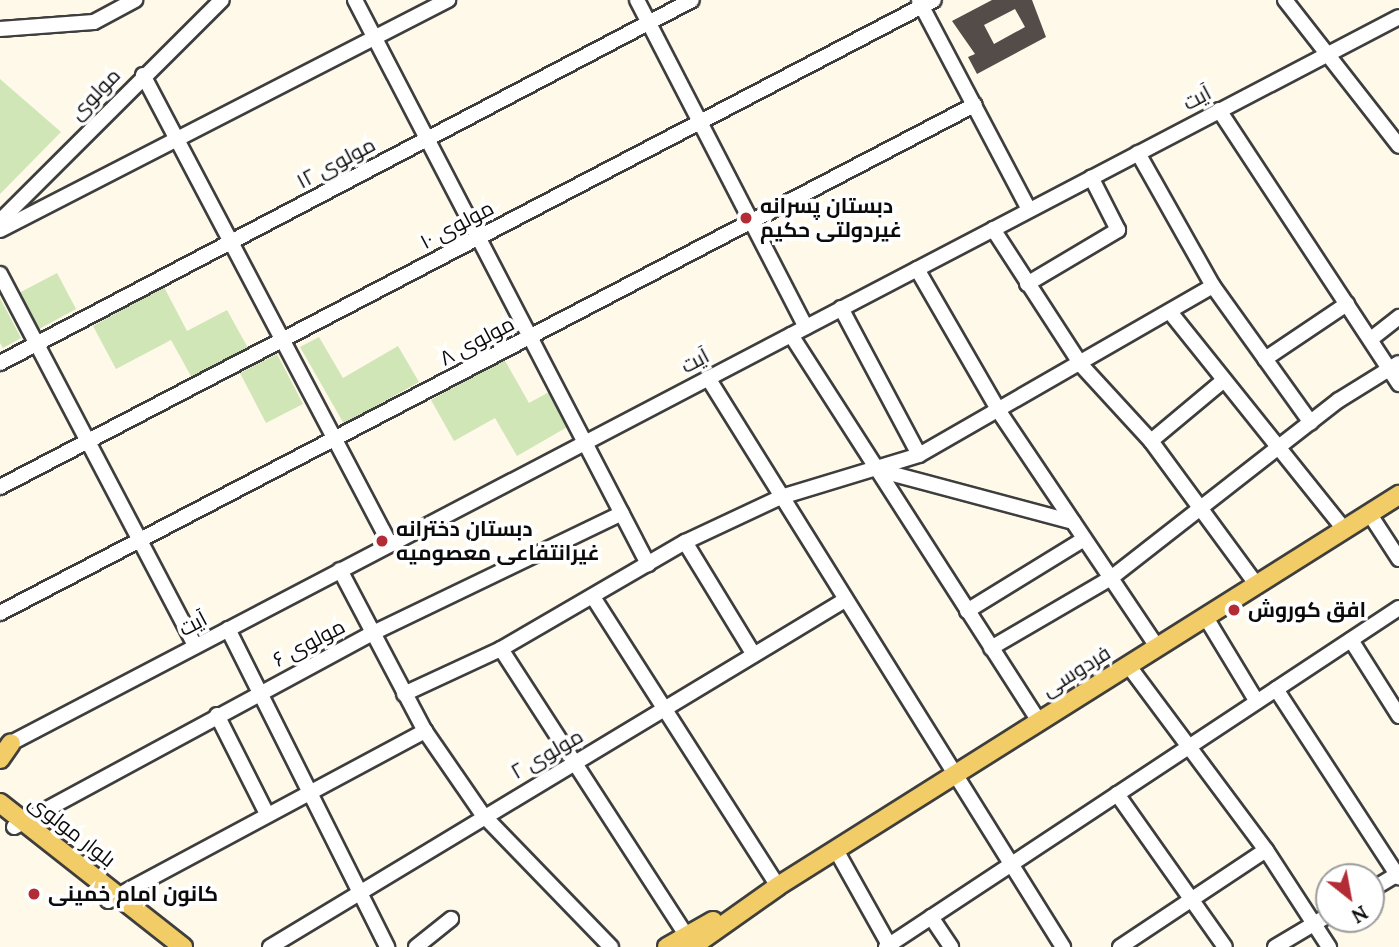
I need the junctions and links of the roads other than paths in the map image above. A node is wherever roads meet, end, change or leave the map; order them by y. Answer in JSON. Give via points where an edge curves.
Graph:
{"nodes":[{"id":1,"x":135,"y":0,"type":"edge"},
{"id":2,"x":222,"y":0,"type":"edge"},
{"id":3,"x":355,"y":0,"type":"edge"},
{"id":4,"x":448,"y":0,"type":"edge"},
{"id":5,"x":637,"y":0,"type":"edge"},
{"id":6,"x":692,"y":0,"type":"edge"},
{"id":7,"x":1285,"y":0,"type":"edge"},
{"id":8,"x":925,"y":2,"type":"edge"},
{"id":9,"x":1399,"y":17,"type":"edge"},
{"id":10,"x":649,"y":23,"type":"junction"},
{"id":11,"x":0,"y":29,"type":"edge"},
{"id":12,"x":374,"y":38,"type":"junction"},
{"id":13,"x":1329,"y":52,"type":"junction"},
{"id":14,"x":143,"y":75,"type":"junction"},
{"id":15,"x":974,"y":105,"type":"junction"},
{"id":16,"x":1219,"y":110,"type":"junction"},
{"id":17,"x":700,"y":122,"type":"junction"},
{"id":18,"x":427,"y":139,"type":"junction"},
{"id":19,"x":177,"y":140,"type":"junction"},
{"id":20,"x":1399,"y":146,"type":"edge"},
{"id":21,"x":1138,"y":153,"type":"junction"},
{"id":22,"x":1091,"y":177,"type":"junction"},
{"id":23,"x":1029,"y":210,"type":"junction"},
{"id":24,"x":0,"y":221,"type":"edge"},
{"id":25,"x":751,"y":221,"type":"junction"},
{"id":26,"x":993,"y":229,"type":"junction"},
{"id":27,"x":0,"y":230,"type":"edge"},
{"id":28,"x":479,"y":237,"type":"junction"},
{"id":29,"x":231,"y":242,"type":"junction"},
{"id":30,"x":917,"y":268,"type":"junction"},
{"id":31,"x":0,"y":274,"type":"edge"},
{"id":32,"x":1027,"y":284,"type":"junction"},
{"id":33,"x":1213,"y":286,"type":"junction"},
{"id":34,"x":1348,"y":304,"type":"junction"},
{"id":35,"x":841,"y":308,"type":"junction"},
{"id":36,"x":1170,"y":312,"type":"junction"},
{"id":37,"x":1399,"y":317,"type":"edge"},
{"id":38,"x":806,"y":327,"type":"junction"},
{"id":39,"x":791,"y":335,"type":"junction"},
{"id":40,"x":531,"y":337,"type":"junction"},
{"id":41,"x":1371,"y":339,"type":"junction"},
{"id":42,"x":282,"y":340,"type":"junction"},
{"id":43,"x":37,"y":344,"type":"junction"},
{"id":44,"x":1265,"y":359,"type":"junction"},
{"id":45,"x":0,"y":363,"type":"edge"},
{"id":46,"x":1394,"y":365,"type":"edge"},
{"id":47,"x":1082,"y":366,"type":"junction"},
{"id":48,"x":708,"y":378,"type":"junction"},
{"id":49,"x":1224,"y":380,"type":"junction"},
{"id":50,"x":1399,"y":384,"type":"edge"},
{"id":51,"x":1000,"y":413,"type":"junction"},
{"id":52,"x":1311,"y":424,"type":"junction"},
{"id":53,"x":334,"y":439,"type":"junction"},
{"id":54,"x":1151,"y":441,"type":"junction"},
{"id":55,"x":88,"y":442,"type":"junction"},
{"id":56,"x":586,"y":442,"type":"junction"},
{"id":57,"x":1280,"y":449,"type":"junction"},
{"id":58,"x":919,"y":455,"type":"junction"},
{"id":59,"x":878,"y":470,"type":"junction"},
{"id":60,"x":0,"y":487,"type":"edge"},
{"id":61,"x":1399,"y":495,"type":"edge"},
{"id":62,"x":781,"y":496,"type":"junction"},
{"id":63,"x":1200,"y":509,"type":"junction"},
{"id":64,"x":622,"y":513,"type":"junction"},
{"id":65,"x":1369,"y":513,"type":"junction"},
{"id":66,"x":1073,"y":522,"type":"junction"},
{"id":67,"x":1344,"y":529,"type":"junction"},
{"id":68,"x":1084,"y":539,"type":"junction"},
{"id":69,"x":140,"y":540,"type":"junction"},
{"id":70,"x":685,"y":542,"type":"junction"},
{"id":71,"x":390,"y":544,"type":"junction"},
{"id":72,"x":1399,"y":559,"type":"edge"},
{"id":73,"x":648,"y":564,"type":"junction"},
{"id":74,"x":340,"y":570,"type":"junction"},
{"id":75,"x":1111,"y":578,"type":"junction"},
{"id":76,"x":1256,"y":584,"type":"junction"},
{"id":77,"x":593,"y":597,"type":"junction"},
{"id":78,"x":845,"y":600,"type":"junction"},
{"id":79,"x":1399,"y":608,"type":"edge"},
{"id":80,"x":967,"y":611,"type":"junction"},
{"id":81,"x":0,"y":613,"type":"edge"},
{"id":82,"x":1205,"y":616,"type":"junction"},
{"id":83,"x":228,"y":629,"type":"junction"},
{"id":84,"x":373,"y":634,"type":"junction"},
{"id":85,"x":1351,"y":640,"type":"junction"},
{"id":86,"x":195,"y":646,"type":"junction"},
{"id":87,"x":1157,"y":647,"type":"junction"},
{"id":88,"x":991,"y":648,"type":"junction"},
{"id":89,"x":501,"y":649,"type":"junction"},
{"id":90,"x":754,"y":655,"type":"junction"},
{"id":91,"x":1128,"y":665,"type":"junction"},
{"id":92,"x":1276,"y":689,"type":"junction"},
{"id":93,"x":260,"y":692,"type":"junction"},
{"id":94,"x":404,"y":694,"type":"junction"},
{"id":95,"x":1257,"y":702,"type":"junction"},
{"id":96,"x":665,"y":709,"type":"junction"},
{"id":97,"x":217,"y":715,"type":"junction"},
{"id":98,"x":1399,"y":716,"type":"edge"},
{"id":99,"x":1039,"y":721,"type":"junction"},
{"id":100,"x":425,"y":731,"type":"junction"},
{"id":101,"x":5,"y":744,"type":"edge"},
{"id":102,"x":1190,"y":746,"type":"junction"},
{"id":103,"x":0,"y":759,"type":"edge"},
{"id":104,"x":575,"y":763,"type":"junction"},
{"id":105,"x":953,"y":775,"type":"junction"},
{"id":106,"x":309,"y":791,"type":"junction"},
{"id":107,"x":1117,"y":794,"type":"junction"},
{"id":108,"x":0,"y":803,"type":"edge"},
{"id":109,"x":267,"y":814,"type":"junction"},
{"id":110,"x":483,"y":815,"type":"junction"},
{"id":111,"x":12,"y":821,"type":"edge"},
{"id":112,"x":836,"y":849,"type":"junction"},
{"id":113,"x":1266,"y":850,"type":"junction"},
{"id":114,"x":1010,"y":865,"type":"junction"},
{"id":115,"x":1398,"y":875,"type":"edge"},
{"id":116,"x":778,"y":886,"type":"junction"},
{"id":117,"x":360,"y":892,"type":"junction"},
{"id":118,"x":111,"y":897,"type":"junction"},
{"id":119,"x":1192,"y":900,"type":"junction"},
{"id":120,"x":931,"y":917,"type":"junction"},
{"id":121,"x":451,"y":919,"type":"dead end"},
{"id":122,"x":1314,"y":924,"type":"junction"},
{"id":123,"x":689,"y":941,"type":"edge"},
{"id":124,"x":887,"y":946,"type":"edge"},
{"id":125,"x":169,"y":947,"type":"edge"},
{"id":126,"x":183,"y":947,"type":"edge"},
{"id":127,"x":270,"y":947,"type":"edge"},
{"id":128,"x":387,"y":947,"type":"edge"},
{"id":129,"x":416,"y":947,"type":"edge"},
{"id":130,"x":611,"y":947,"type":"edge"},
{"id":131,"x":667,"y":947,"type":"edge"},
{"id":132,"x":951,"y":947,"type":"edge"},
{"id":133,"x":1063,"y":947,"type":"edge"},
{"id":134,"x":1120,"y":947,"type":"edge"},
{"id":135,"x":1225,"y":947,"type":"edge"},
{"id":136,"x":1275,"y":947,"type":"edge"},
{"id":137,"x":1329,"y":947,"type":"edge"}],
"edges":[{"from":1,"to":11,"type":"street","via":[[94,22]]},
{"from":2,"to":14,"type":"street","name":"مولوی"},
{"from":3,"to":12,"type":"street"},
{"from":4,"to":12,"type":"street"},
{"from":5,"to":10,"type":"street"},
{"from":6,"to":10,"type":"street","name":"مولوی ۱۲"},
{"from":7,"to":13,"type":"street"},
{"from":8,"to":15,"type":"street"},
{"from":8,"to":17,"type":"street","name":"مولوی ۱۰"},
{"from":9,"to":13,"type":"street","name":"آیت"},
{"from":10,"to":17,"type":"street"},
{"from":10,"to":18,"type":"street","name":"مولوی ۱۲"},
{"from":12,"to":18,"type":"street"},
{"from":12,"to":19,"type":"street"},
{"from":13,"to":16,"type":"street","name":"آیت"},
{"from":13,"to":20,"type":"street"},
{"from":14,"to":19,"type":"street"},
{"from":14,"to":24,"type":"street","name":"مولوی"},
{"from":15,"to":23,"type":"street"},
{"from":15,"to":25,"type":"street","name":"مولوی ۸"},
{"from":16,"to":21,"type":"street","name":"آیت"},
{"from":16,"to":34,"type":"street"},
{"from":17,"to":25,"type":"street"},
{"from":17,"to":28,"type":"street","name":"مولوی ۱۰"},
{"from":18,"to":28,"type":"street"},
{"from":18,"to":29,"type":"street","name":"مولوی ۱۲"},
{"from":19,"to":27,"type":"street"},
{"from":19,"to":29,"type":"street"},
{"from":21,"to":22,"type":"street","name":"آیت"},
{"from":21,"to":33,"type":"street"},
{"from":22,"to":23,"type":"street","name":"آیت"},
{"from":22,"to":32,"type":"street","via":[[1118,230]]},
{"from":23,"to":26,"type":"street","name":"آیت"},
{"from":25,"to":38,"type":"street"},
{"from":25,"to":40,"type":"street","name":"مولوی ۸"},
{"from":26,"to":30,"type":"street","name":"آیت"},
{"from":26,"to":32,"type":"street"},
{"from":28,"to":40,"type":"street"},
{"from":28,"to":42,"type":"street","name":"مولوی ۱۰"},
{"from":29,"to":42,"type":"street"},
{"from":29,"to":43,"type":"street","name":"مولوی ۱۲"},
{"from":30,"to":35,"type":"street","name":"آیت"},
{"from":30,"to":51,"type":"street"},
{"from":31,"to":43,"type":"street"},
{"from":32,"to":47,"type":"street"},
{"from":33,"to":36,"type":"street"},
{"from":33,"to":44,"type":"street"},
{"from":34,"to":41,"type":"street"},
{"from":34,"to":44,"type":"street"},
{"from":35,"to":38,"type":"street","name":"آیت"},
{"from":35,"to":58,"type":"street"},
{"from":36,"to":47,"type":"street"},
{"from":36,"to":49,"type":"street"},
{"from":37,"to":41,"type":"street"},
{"from":38,"to":39,"type":"street","name":"آیت"},
{"from":39,"to":48,"type":"street","name":"آیت"},
{"from":39,"to":59,"type":"street"},
{"from":40,"to":53,"type":"street","name":"مولوی ۸"},
{"from":40,"to":56,"type":"street"},
{"from":41,"to":46,"type":"street"},
{"from":42,"to":53,"type":"street"},
{"from":42,"to":55,"type":"street","name":"مولوی ۱۰"},
{"from":43,"to":45,"type":"street","name":"مولوی ۱۲"},
{"from":43,"to":55,"type":"street"},
{"from":44,"to":52,"type":"street"},
{"from":46,"to":50,"type":"street"},
{"from":46,"to":52,"type":"street"},
{"from":47,"to":51,"type":"street"},
{"from":47,"to":54,"type":"street"},
{"from":48,"to":56,"type":"street","name":"آیت"},
{"from":48,"to":62,"type":"street"},
{"from":49,"to":54,"type":"street"},
{"from":49,"to":57,"type":"street"},
{"from":51,"to":58,"type":"street"},
{"from":51,"to":66,"type":"street"},
{"from":52,"to":57,"type":"street"},
{"from":53,"to":69,"type":"street","name":"مولوی ۸"},
{"from":53,"to":71,"type":"street"},
{"from":54,"to":63,"type":"street"},
{"from":55,"to":60,"type":"street","name":"مولوی ۱۰"},
{"from":55,"to":69,"type":"street"},
{"from":56,"to":64,"type":"street"},
{"from":56,"to":71,"type":"street","name":"آیت"},
{"from":57,"to":63,"type":"street"},
{"from":57,"to":67,"type":"street"},
{"from":58,"to":59,"type":"street"},
{"from":59,"to":62,"type":"street"},
{"from":59,"to":66,"type":"street"},
{"from":59,"to":80,"type":"street"},
{"from":61,"to":65,"type":"main road","name":"فردوسی"},
{"from":62,"to":70,"type":"street"},
{"from":62,"to":78,"type":"street"},
{"from":63,"to":75,"type":"street"},
{"from":63,"to":76,"type":"street"},
{"from":64,"to":73,"type":"street"},
{"from":64,"to":84,"type":"street","name":"مولوی ۶"},
{"from":65,"to":67,"type":"main road","name":"فردوسی"},
{"from":65,"to":72,"type":"street"},
{"from":66,"to":68,"type":"street"},
{"from":67,"to":76,"type":"main road","name":"فردوسی"},
{"from":68,"to":75,"type":"street"},
{"from":68,"to":80,"type":"street"},
{"from":69,"to":81,"type":"street","name":"مولوی ۸"},
{"from":69,"to":86,"type":"street"},
{"from":70,"to":73,"type":"street"},
{"from":70,"to":90,"type":"street"},
{"from":71,"to":74,"type":"street","name":"آیت"},
{"from":73,"to":77,"type":"street"},
{"from":74,"to":83,"type":"street","name":"آیت"},
{"from":74,"to":84,"type":"street"},
{"from":75,"to":87,"type":"street"},
{"from":75,"to":88,"type":"street"},
{"from":76,"to":82,"type":"main road","name":"فردوسی"},
{"from":77,"to":89,"type":"street"},
{"from":77,"to":96,"type":"street"},
{"from":78,"to":90,"type":"street","name":"مولوی ۲"},
{"from":78,"to":105,"type":"street"},
{"from":79,"to":85,"type":"street"},
{"from":80,"to":88,"type":"street"},
{"from":82,"to":87,"type":"main road","name":"فردوسی"},
{"from":82,"to":95,"type":"street"},
{"from":83,"to":86,"type":"street","name":"آیت"},
{"from":83,"to":93,"type":"street"},
{"from":84,"to":93,"type":"street","name":"مولوی ۶"},
{"from":84,"to":94,"type":"street"},
{"from":85,"to":92,"type":"street"},
{"from":85,"to":98,"type":"street"},
{"from":86,"to":101,"type":"street","name":"آیت"},
{"from":87,"to":91,"type":"main road","name":"فردوسی"},
{"from":88,"to":99,"type":"street"},
{"from":89,"to":94,"type":"street"},
{"from":89,"to":104,"type":"street"},
{"from":90,"to":96,"type":"street","name":"مولوی ۲"},
{"from":91,"to":99,"type":"main road","name":"فردوسی"},
{"from":91,"to":102,"type":"street"},
{"from":92,"to":95,"type":"street"},
{"from":92,"to":115,"type":"street"},
{"from":93,"to":97,"type":"street","name":"مولوی ۶"},
{"from":93,"to":106,"type":"street"},
{"from":94,"to":100,"type":"street"},
{"from":95,"to":102,"type":"street"},
{"from":96,"to":104,"type":"street","name":"مولوی ۲"},
{"from":96,"to":116,"type":"street"},
{"from":97,"to":109,"type":"street"},
{"from":97,"to":111,"type":"street","name":"مولوی ۶"},
{"from":99,"to":105,"type":"main road","name":"فردوسی"},
{"from":100,"to":106,"type":"street"},
{"from":100,"to":110,"type":"street"},
{"from":101,"to":103,"type":"main road"},
{"from":102,"to":107,"type":"street"},
{"from":102,"to":113,"type":"street"},
{"from":104,"to":110,"type":"street","name":"مولوی ۲"},
{"from":104,"to":123,"type":"street"},
{"from":105,"to":112,"type":"main road","name":"فردوسی"},
{"from":105,"to":114,"type":"street"},
{"from":106,"to":109,"type":"street"},
{"from":106,"to":117,"type":"street"},
{"from":107,"to":114,"type":"street"},
{"from":107,"to":119,"type":"street"},
{"from":108,"to":111,"type":"main road","name":"بلوار مولوی"},
{"from":109,"to":118,"type":"street"},
{"from":110,"to":117,"type":"street","name":"مولوی ۲"},
{"from":110,"to":130,"type":"street"},
{"from":111,"to":118,"type":"main road","name":"بلوار مولوی"},
{"from":112,"to":116,"type":"main road","name":"فردوسی"},
{"from":112,"to":124,"type":"street"},
{"from":113,"to":119,"type":"street"},
{"from":113,"to":122,"type":"street"},
{"from":114,"to":120,"type":"street"},
{"from":114,"to":133,"type":"street"},
{"from":116,"to":123,"type":"main road","name":"فردوسی"},
{"from":117,"to":127,"type":"street","name":"مولوی ۲"},
{"from":117,"to":128,"type":"street"},
{"from":118,"to":125,"type":"main road","name":"بلوار مولوی"},
{"from":118,"to":126,"type":"main road","name":"بلوار مولوی"},
{"from":119,"to":134,"type":"street"},
{"from":119,"to":135,"type":"street"},
{"from":120,"to":124,"type":"street"},
{"from":120,"to":132,"type":"street"},
{"from":121,"to":129,"type":"street"},
{"from":122,"to":136,"type":"street"},
{"from":122,"to":137,"type":"street"},
{"from":123,"to":131,"type":"main road","name":"فردوسی"}]}
